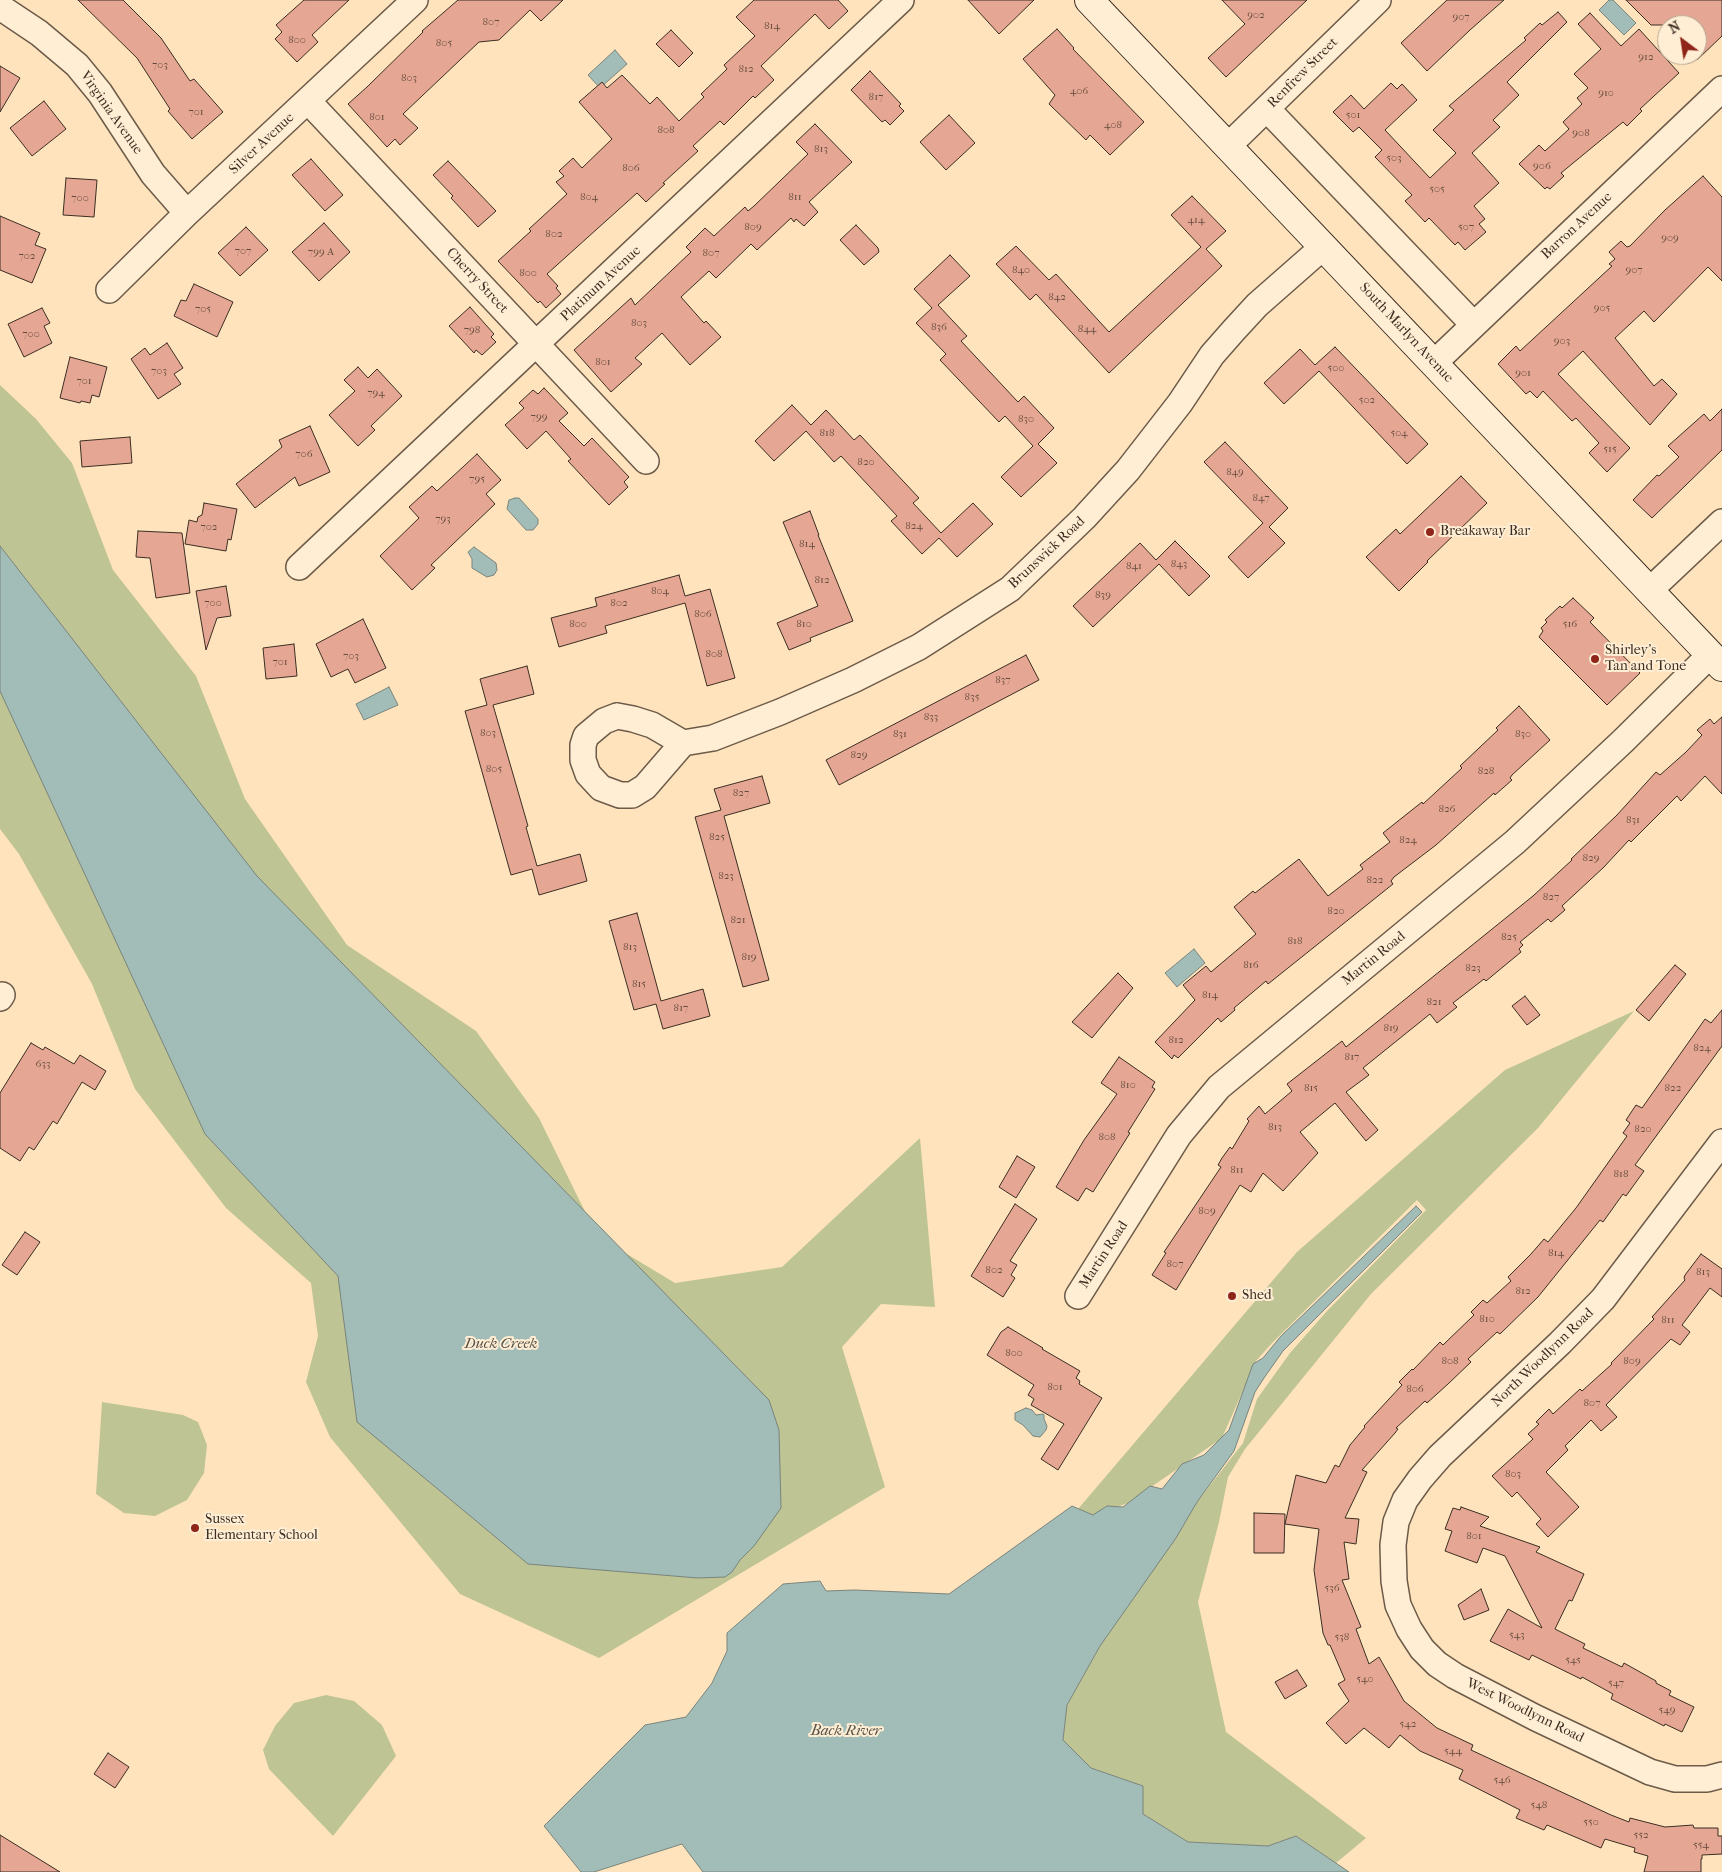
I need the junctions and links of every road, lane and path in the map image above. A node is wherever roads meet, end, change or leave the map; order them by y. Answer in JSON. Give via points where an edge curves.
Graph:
{"nodes":[{"id":1,"x":415,"y":0,"type":"edge"},
{"id":2,"x":901,"y":0,"type":"edge"},
{"id":3,"x":1088,"y":0,"type":"edge"},
{"id":4,"x":1378,"y":0,"type":"edge"},
{"id":5,"x":0,"y":7,"type":"edge"},
{"id":6,"x":1722,"y":89,"type":"edge"},
{"id":7,"x":308,"y":101,"type":"junction"},
{"id":8,"x":1267,"y":109,"type":"junction"},
{"id":9,"x":1228,"y":146,"type":"junction"},
{"id":10,"x":187,"y":213,"type":"junction"},
{"id":11,"x":1323,"y":246,"type":"junction"},
{"id":12,"x":109,"y":290,"type":"dead end"},
{"id":13,"x":1473,"y":324,"type":"junction"},
{"id":14,"x":537,"y":345,"type":"junction"},
{"id":15,"x":1434,"y":363,"type":"junction"},
{"id":16,"x":646,"y":462,"type":"dead end"},
{"id":17,"x":1722,"y":522,"type":"edge"},
{"id":18,"x":300,"y":567,"type":"dead end"},
{"id":19,"x":1649,"y":591,"type":"junction"},
{"id":20,"x":1716,"y":661,"type":"edge"},
{"id":21,"x":683,"y":744,"type":"dead end"},
{"id":22,"x":1722,"y":1142,"type":"edge"},
{"id":23,"x":1078,"y":1296,"type":"dead end"},
{"id":24,"x":1394,"y":1581,"type":"joint"},
{"id":25,"x":1714,"y":1777,"type":"edge"}],
"edges":[{"from":1,"to":7,"type":"street","name":"Silver Avenue"},
{"from":2,"to":14,"type":"street","name":"Platinum Avenue"},
{"from":3,"to":9,"type":"street","name":"South Marlyn Avenue"},
{"from":4,"to":8,"type":"street","name":"Renfrew Street"},
{"from":5,"to":10,"type":"street","name":"Virginia Avenue","via":[[46,38],[77,65],[100,93],[153,174]]},
{"from":6,"to":13,"type":"street","name":"Barron Avenue"},
{"from":7,"to":10,"type":"street","name":"Silver Avenue"},
{"from":7,"to":14,"type":"street","name":"Cherry Street"},
{"from":8,"to":9,"type":"street","name":"Renfrew Street"},
{"from":8,"to":13,"type":"street"},
{"from":9,"to":11,"type":"street","name":"South Marlyn Avenue"},
{"from":10,"to":12,"type":"street","name":"Silver Avenue"},
{"from":11,"to":15,"type":"street","name":"South Marlyn Avenue"},
{"from":11,"to":21,"type":"street","name":"Brunswick Road","via":[[1234,330],[1128,470],[1084,518],[1010,589],[919,647],[853,680],[713,738]]},
{"from":13,"to":15,"type":"street","name":"Barron Avenue"},
{"from":14,"to":16,"type":"street","name":"Cherry Street"},
{"from":14,"to":18,"type":"street","name":"Platinum Avenue"},
{"from":15,"to":19,"type":"street","name":"South Marlyn Avenue"},
{"from":17,"to":19,"type":"street"},
{"from":19,"to":20,"type":"street","name":"South Marlyn Avenue"},
{"from":20,"to":23,"type":"street","name":"Martin Road","via":[[1623,741],[1515,842],[1219,1087],[1179,1135]]},
{"from":22,"to":24,"type":"street","name":"North Woodlynn Road","via":[[1603,1299],[1420,1479],[1405,1500],[1396,1522]]},
{"from":24,"to":25,"type":"street","name":"West Woodlynn Road","via":[[1398,1605],[1409,1629],[1422,1649],[1454,1676],[1650,1772],[1675,1779]]}]}
